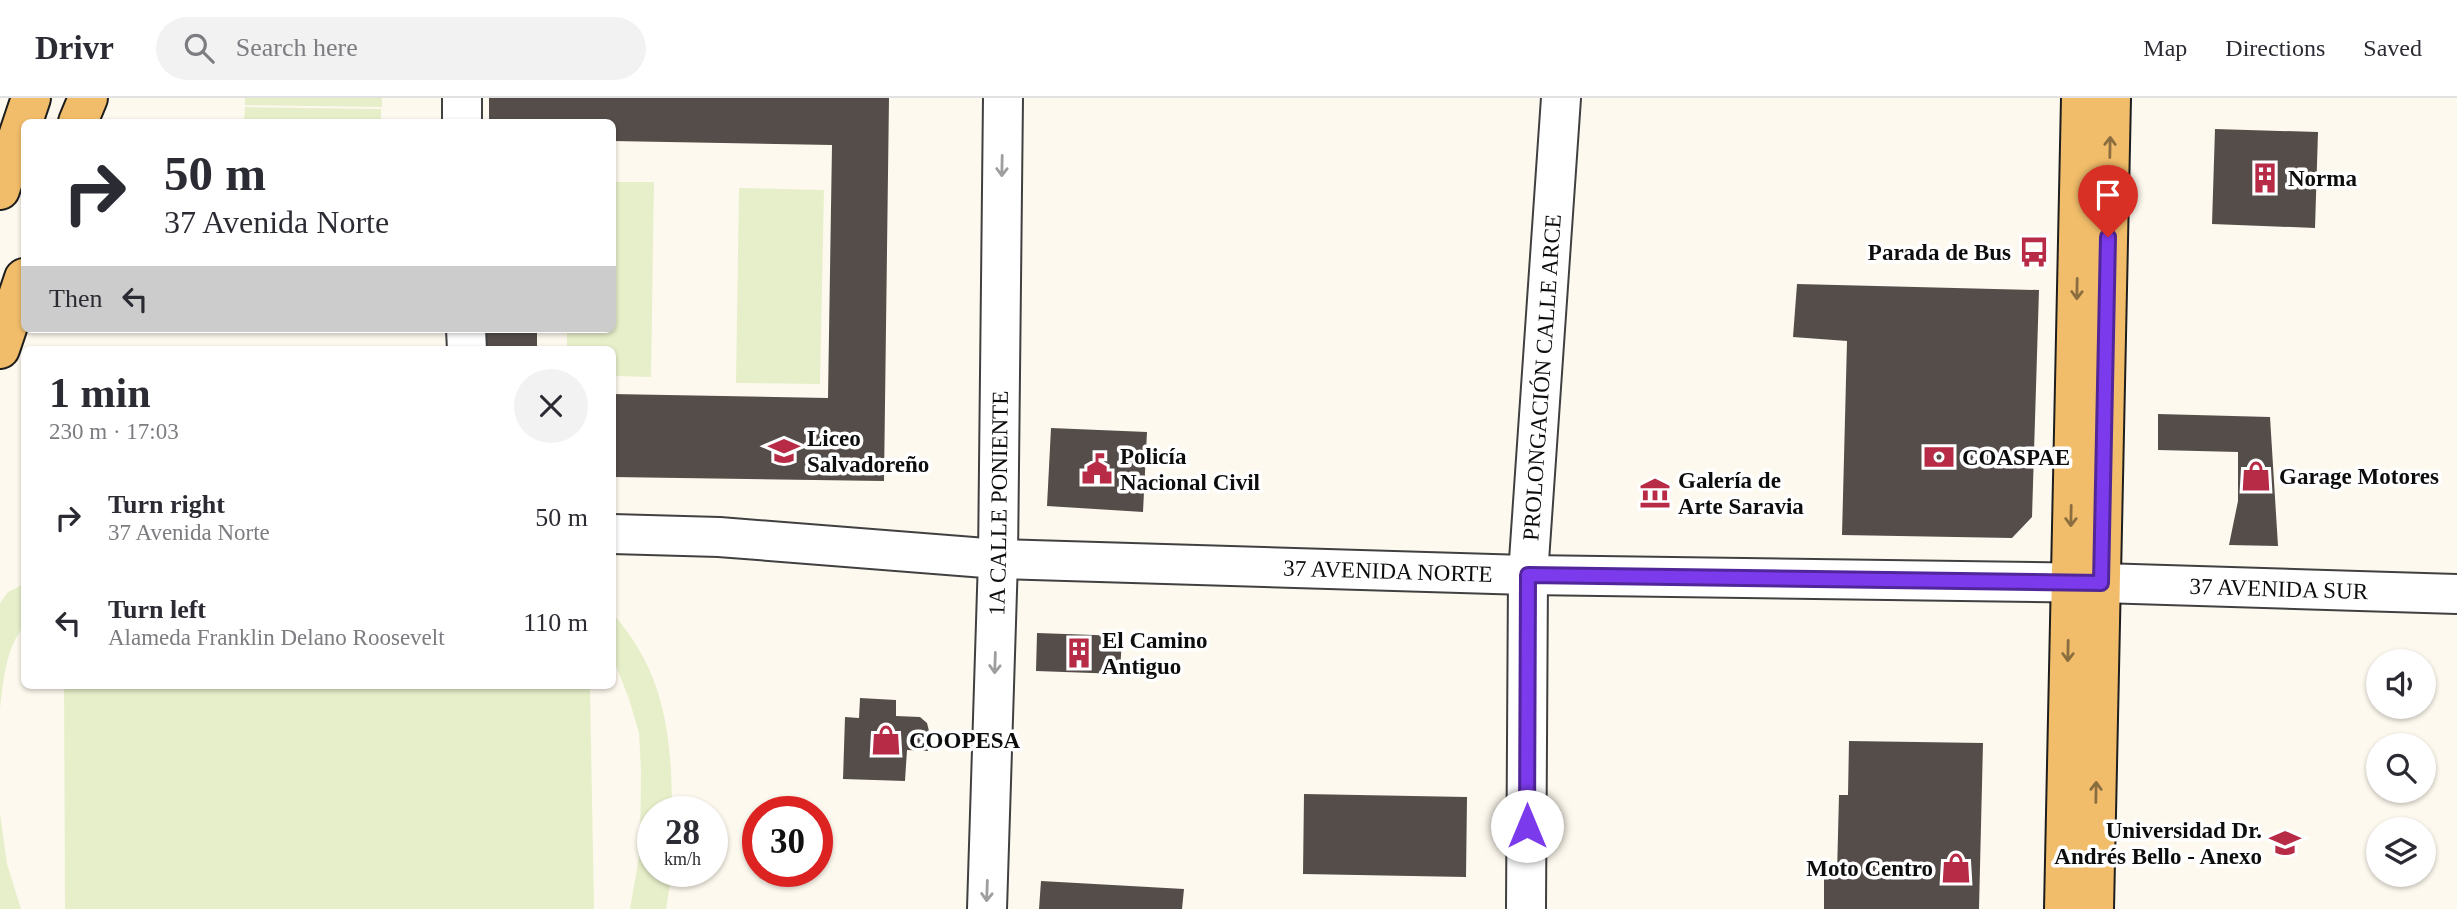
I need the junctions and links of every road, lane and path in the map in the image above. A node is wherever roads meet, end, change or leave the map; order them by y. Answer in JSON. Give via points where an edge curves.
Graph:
{"nodes":[{"id":1,"x":31,"y":98,"type":"edge"},
{"id":2,"x":88,"y":98,"type":"edge"},
{"id":3,"x":462,"y":98,"type":"edge"},
{"id":4,"x":1003,"y":98,"type":"edge"},
{"id":5,"x":1561,"y":98,"type":"edge"},
{"id":6,"x":2081,"y":98,"type":"edge"},
{"id":7,"x":2110,"y":98,"type":"edge"},
{"id":8,"x":24,"y":119,"type":"edge"},
{"id":9,"x":79,"y":119,"type":"edge"},
{"id":10,"x":462,"y":119,"type":"edge"},
{"id":11,"x":21,"y":128,"type":"edge"},
{"id":12,"x":0,"y":190,"type":"edge"},
{"id":13,"x":21,"y":287,"type":"edge"},
{"id":14,"x":0,"y":349,"type":"edge"},
{"id":15,"x":616,"y":534,"type":"edge"},
{"id":16,"x":998,"y":559,"type":"junction"},
{"id":17,"x":1528,"y":575,"type":"junction"},
{"id":18,"x":2085,"y":583,"type":"junction"},
{"id":19,"x":2457,"y":594,"type":"edge"},
{"id":20,"x":987,"y":909,"type":"edge"},
{"id":21,"x":1526,"y":909,"type":"edge"},
{"id":22,"x":2064,"y":909,"type":"edge"},
{"id":23,"x":2094,"y":909,"type":"edge"}],
"edges":[{"from":1,"to":8,"type":"main road"},
{"from":2,"to":9,"type":"main road"},
{"from":3,"to":10,"type":"street"},
{"from":4,"to":16,"type":"street","name":"1A CALLE PONIENTE","one_way":true},
{"from":5,"to":17,"type":"street","name":"PROLONGACIÓN CALLE ARCE"},
{"from":6,"to":18,"type":"main road","one_way":true},
{"from":18,"to":7,"type":"main road","one_way":true},
{"from":11,"to":12,"type":"main road"},
{"from":13,"to":14,"type":"main road"},
{"from":15,"to":16,"type":"street","name":"37 AVENIDA NORTE","via":[[719,537]]},
{"from":16,"to":17,"type":"street","name":"37 AVENIDA NORTE"},
{"from":16,"to":20,"type":"street","name":"1A CALLE PONIENTE","one_way":true},
{"from":17,"to":18,"type":"street","name":"37 AVENIDA NORTE"},
{"from":17,"to":21,"type":"street","name":"PROLONGACIÓN CALLE ARCE"},
{"from":18,"to":19,"type":"street","name":"37 AVENIDA SUR"},
{"from":18,"to":22,"type":"main road","one_way":true},
{"from":23,"to":18,"type":"main road","one_way":true}]}
